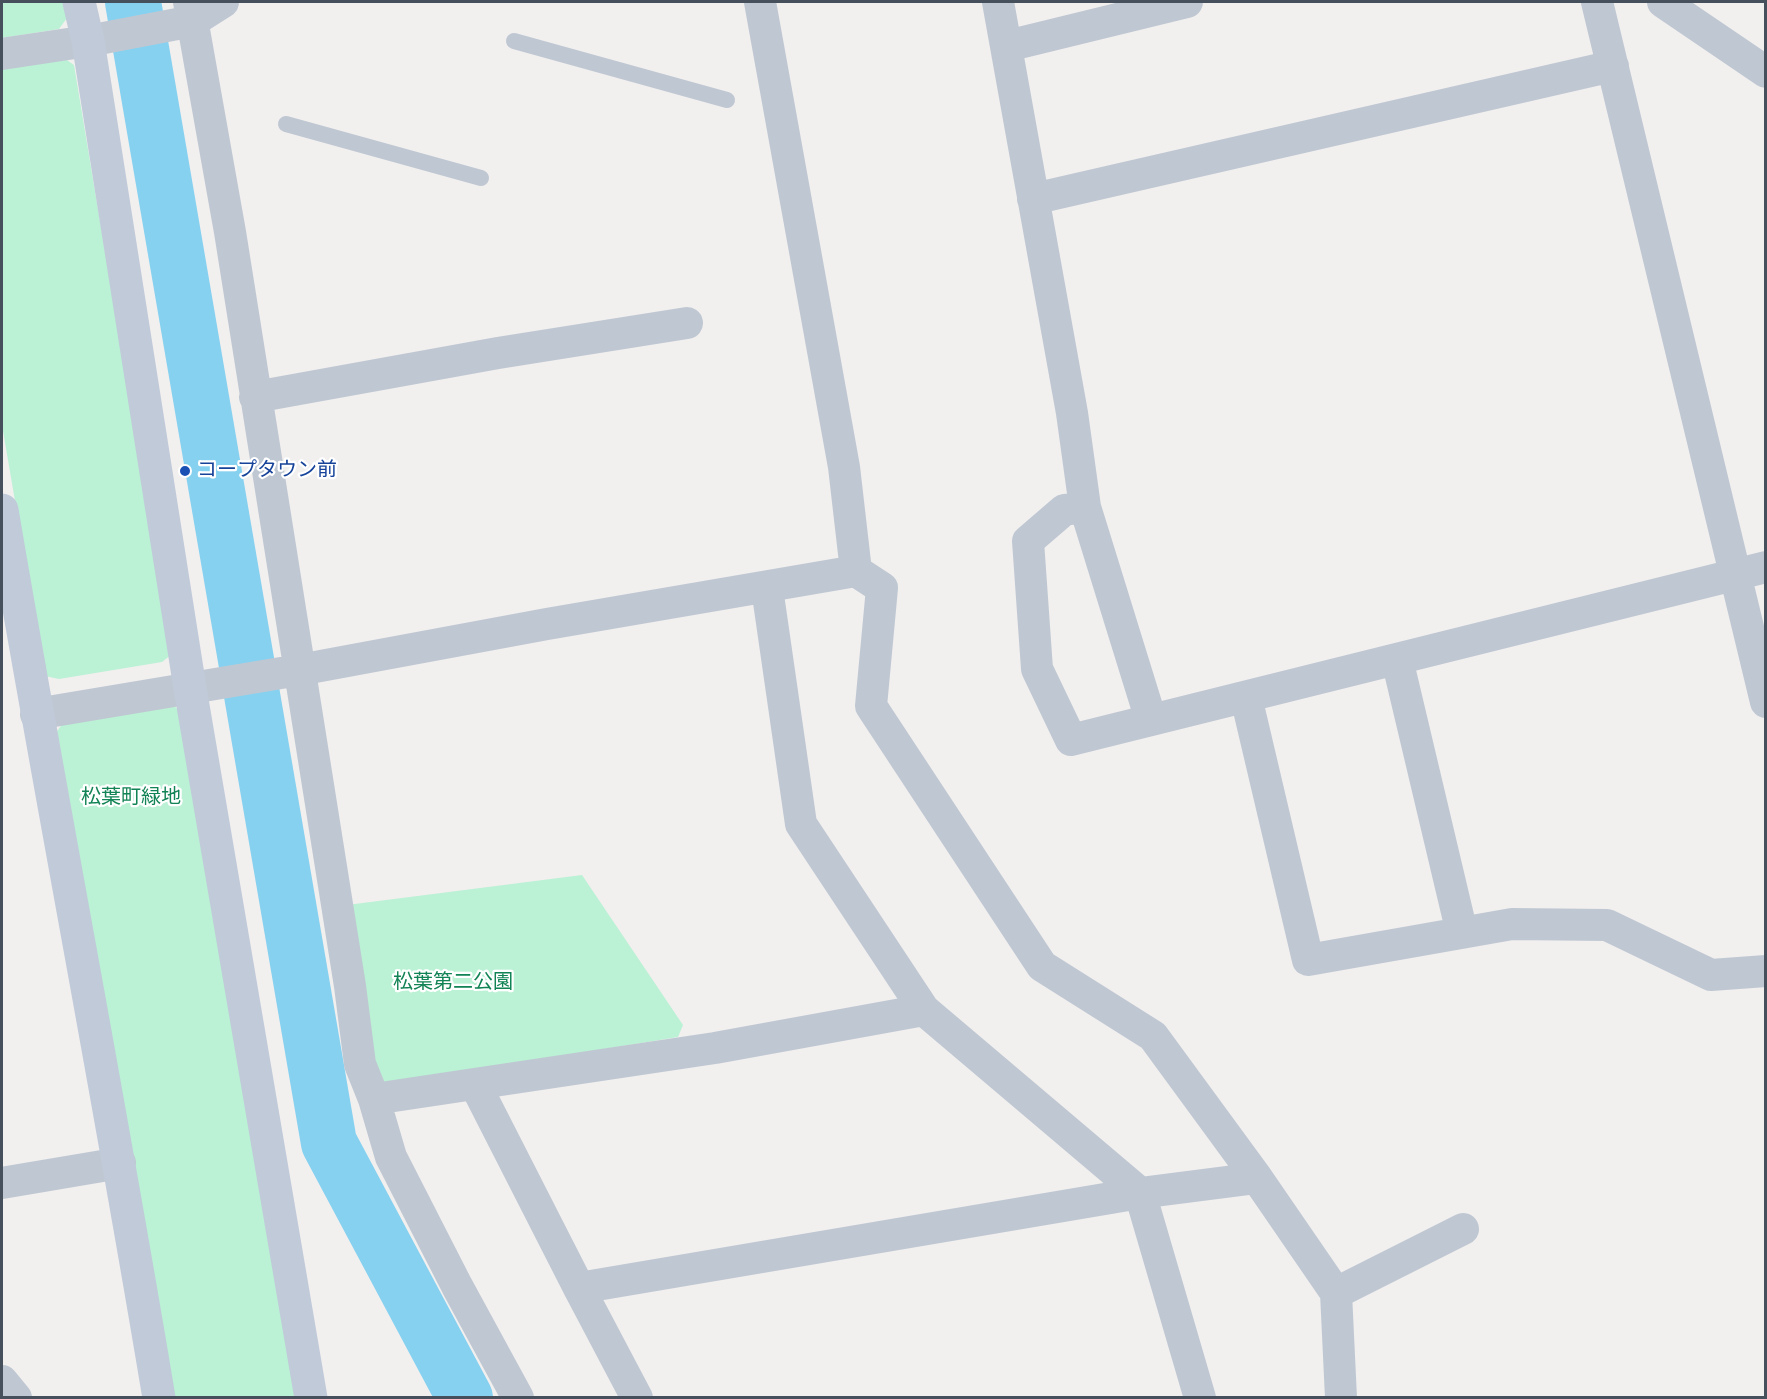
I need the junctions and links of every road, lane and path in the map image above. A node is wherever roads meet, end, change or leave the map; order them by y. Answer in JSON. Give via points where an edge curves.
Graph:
{"nodes":[{"id":1,"x":79,"y":2,"type":"edge"},
{"id":2,"x":223,"y":2,"type":"edge"},
{"id":3,"x":760,"y":2,"type":"edge"},
{"id":4,"x":998,"y":2,"type":"edge"},
{"id":5,"x":1187,"y":2,"type":"edge"},
{"id":6,"x":1597,"y":2,"type":"edge"},
{"id":7,"x":1663,"y":2,"type":"edge"},
{"id":8,"x":185,"y":16,"type":"edge"},
{"id":9,"x":102,"y":38,"type":"junction"},
{"id":10,"x":514,"y":41,"type":"dead end"},
{"id":11,"x":1006,"y":46,"type":"junction"},
{"id":12,"x":2,"y":54,"type":"edge"},
{"id":13,"x":1613,"y":66,"type":"junction"},
{"id":14,"x":1766,"y":72,"type":"edge"},
{"id":15,"x":727,"y":100,"type":"dead end"},
{"id":16,"x":286,"y":124,"type":"dead end"},
{"id":17,"x":481,"y":178,"type":"dead end"},
{"id":18,"x":1033,"y":199,"type":"junction"},
{"id":19,"x":687,"y":323,"type":"dead end"},
{"id":20,"x":255,"y":397,"type":"junction"},
{"id":21,"x":1085,"y":507,"type":"junction"},
{"id":22,"x":2,"y":510,"type":"edge"},
{"id":23,"x":1766,"y":567,"type":"edge"},
{"id":24,"x":856,"y":572,"type":"junction"},
{"id":25,"x":1735,"y":574,"type":"junction"},
{"id":26,"x":766,"y":588,"type":"junction"},
{"id":27,"x":1397,"y":659,"type":"junction"},
{"id":28,"x":289,"y":672,"type":"junction"},
{"id":29,"x":205,"y":686,"type":"junction"},
{"id":30,"x":1246,"y":697,"type":"junction"},
{"id":31,"x":1765,"y":698,"type":"edge"},
{"id":32,"x":36,"y":714,"type":"junction"},
{"id":33,"x":1151,"y":720,"type":"junction"},
{"id":34,"x":1462,"y":933,"type":"junction"},
{"id":35,"x":1766,"y":971,"type":"edge"},
{"id":36,"x":924,"y":1010,"type":"junction"},
{"id":37,"x":475,"y":1084,"type":"junction"},
{"id":38,"x":374,"y":1099,"type":"junction"},
{"id":39,"x":120,"y":1163,"type":"junction"},
{"id":40,"x":1257,"y":1178,"type":"junction"},
{"id":41,"x":2,"y":1183,"type":"edge"},
{"id":42,"x":1140,"y":1193,"type":"junction"},
{"id":43,"x":1463,"y":1229,"type":"dead end"},
{"id":44,"x":579,"y":1288,"type":"junction"},
{"id":45,"x":1336,"y":1293,"type":"junction"},
{"id":46,"x":2,"y":1381,"type":"edge"},
{"id":47,"x":16,"y":1398,"type":"edge"},
{"id":48,"x":159,"y":1398,"type":"edge"},
{"id":49,"x":311,"y":1398,"type":"edge"},
{"id":50,"x":518,"y":1398,"type":"edge"},
{"id":51,"x":638,"y":1398,"type":"edge"},
{"id":52,"x":1200,"y":1398,"type":"edge"},
{"id":53,"x":1341,"y":1398,"type":"edge"}],
"edges":[{"from":1,"to":9,"type":"street"},
{"from":2,"to":8,"type":"street"},
{"from":3,"to":24,"type":"street","via":[[844,467]]},
{"from":4,"to":11,"type":"street"},
{"from":5,"to":11,"type":"street"},
{"from":6,"to":13,"type":"street"},
{"from":7,"to":14,"type":"street"},
{"from":8,"to":9,"type":"street"},
{"from":8,"to":20,"type":"street","via":[[230,232]]},
{"from":9,"to":12,"type":"street"},
{"from":9,"to":29,"type":"street"},
{"from":10,"to":15,"type":"lane"},
{"from":11,"to":18,"type":"street"},
{"from":13,"to":18,"type":"street"},
{"from":13,"to":25,"type":"street"},
{"from":16,"to":17,"type":"lane"},
{"from":18,"to":21,"type":"street"},
{"from":19,"to":20,"type":"street"},
{"from":20,"to":28,"type":"street"},
{"from":21,"to":33,"type":"street"},
{"from":21,"to":33,"type":"street","via":[[1064,510],[1028,541],[1036,669],[1071,740]]},
{"from":22,"to":32,"type":"street"},
{"from":23,"to":25,"type":"street"},
{"from":24,"to":26,"type":"street"},
{"from":24,"to":40,"type":"street","via":[[882,588],[872,706],[1035,957],[1042,966],[1153,1036]]},
{"from":25,"to":27,"type":"street"},
{"from":25,"to":31,"type":"street"},
{"from":26,"to":28,"type":"street"},
{"from":26,"to":36,"type":"street","via":[[801,824]]},
{"from":27,"to":30,"type":"street"},
{"from":27,"to":34,"type":"street"},
{"from":28,"to":29,"type":"street"},
{"from":28,"to":38,"type":"street","via":[[350,986],[360,1064]]},
{"from":29,"to":32,"type":"street"},
{"from":29,"to":49,"type":"street"},
{"from":30,"to":33,"type":"street"},
{"from":30,"to":34,"type":"street","via":[[1308,960]]},
{"from":32,"to":39,"type":"street"},
{"from":34,"to":35,"type":"street","via":[[1512,924],[1607,925],[1712,975]]},
{"from":36,"to":37,"type":"street","via":[[715,1048]]},
{"from":36,"to":42,"type":"street"},
{"from":37,"to":38,"type":"street"},
{"from":37,"to":44,"type":"street"},
{"from":38,"to":50,"type":"street","via":[[391,1157]]},
{"from":39,"to":41,"type":"street"},
{"from":39,"to":48,"type":"street"},
{"from":40,"to":42,"type":"street"},
{"from":40,"to":45,"type":"street"},
{"from":42,"to":44,"type":"street"},
{"from":42,"to":52,"type":"street"},
{"from":43,"to":45,"type":"street"},
{"from":44,"to":51,"type":"street"},
{"from":45,"to":53,"type":"street"},
{"from":46,"to":47,"type":"street"}]}
